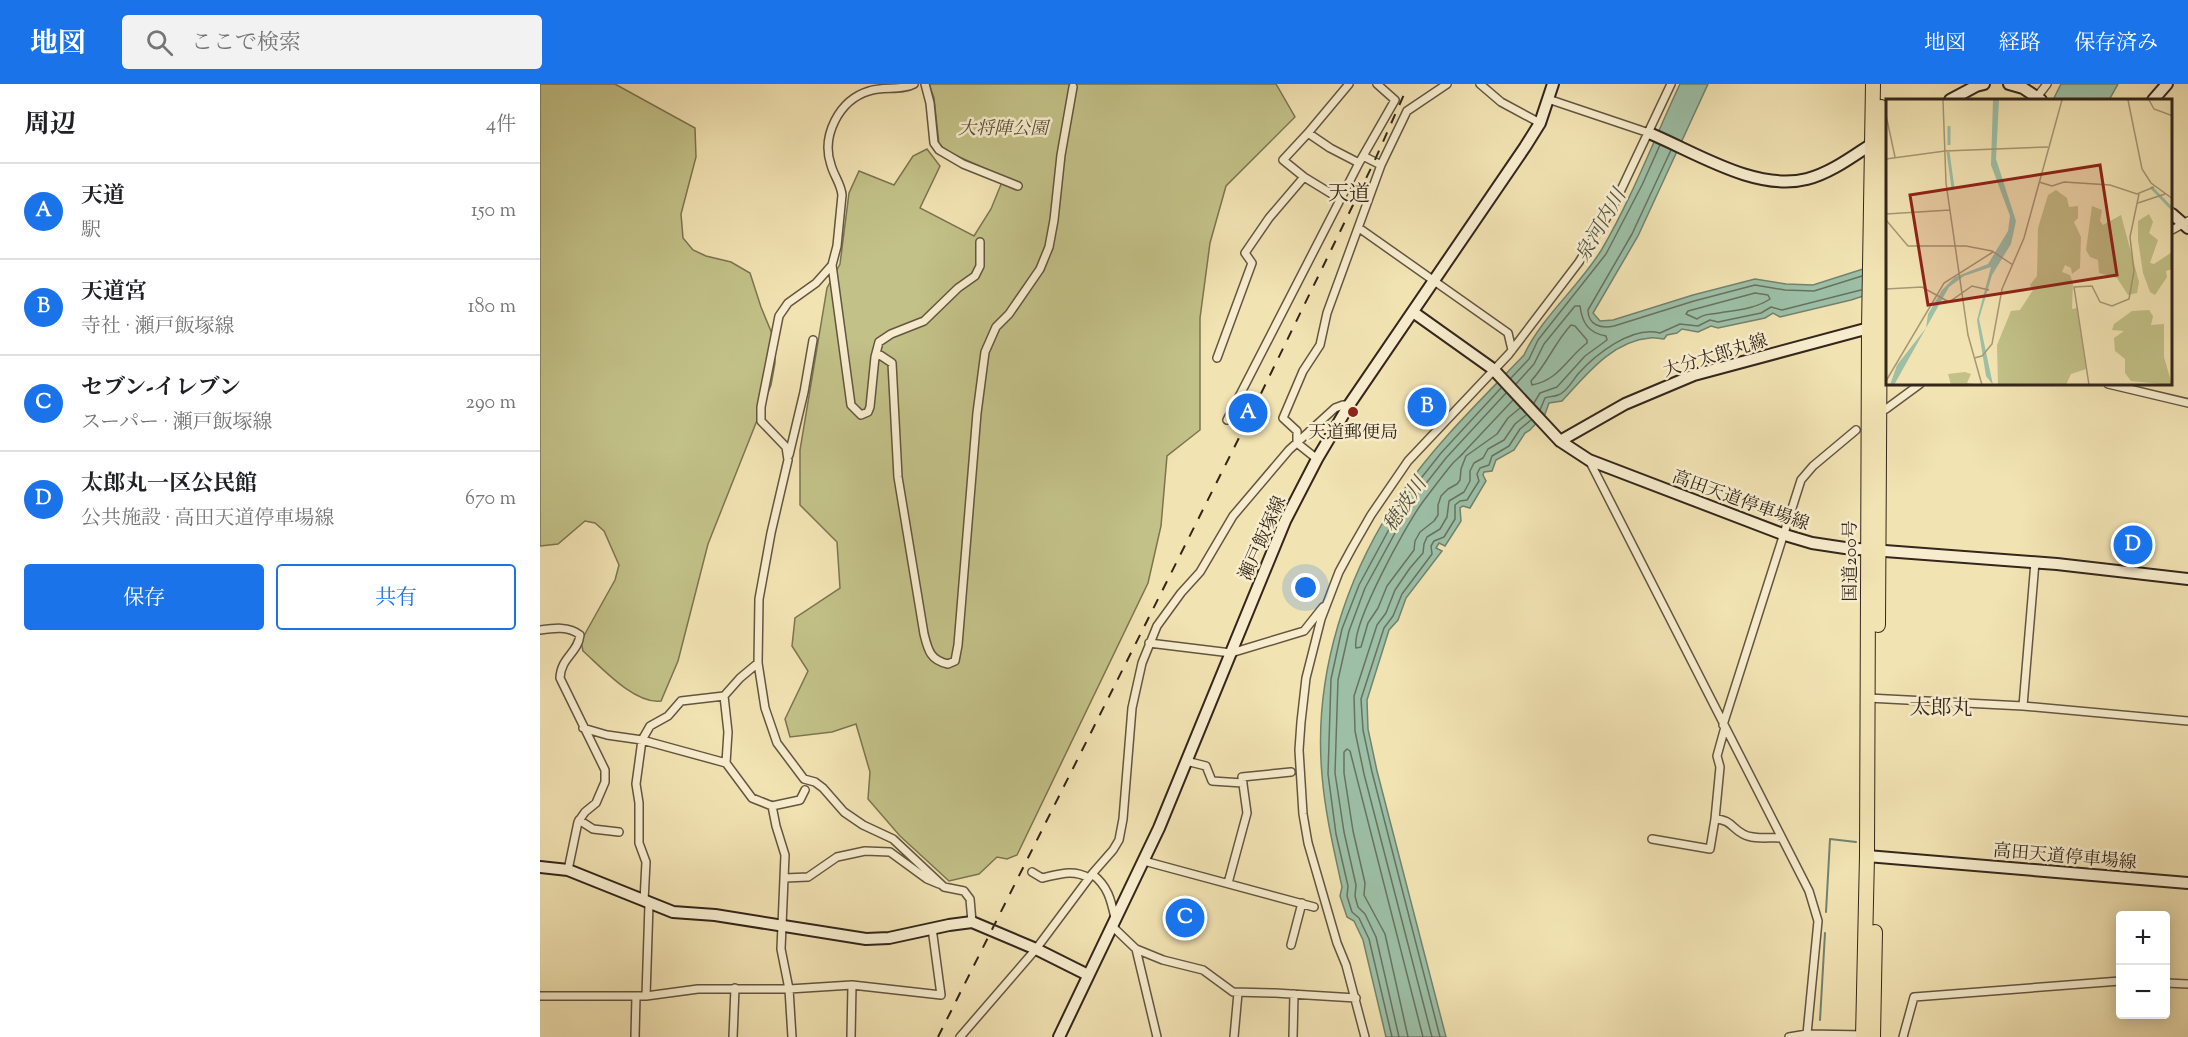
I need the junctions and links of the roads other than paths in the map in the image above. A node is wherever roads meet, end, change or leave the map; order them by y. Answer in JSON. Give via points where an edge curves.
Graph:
{"nodes":[{"id":1,"x":914,"y":84,"type":"edge"},
{"id":2,"x":925,"y":84,"type":"edge"},
{"id":3,"x":1349,"y":84,"type":"edge"},
{"id":4,"x":1377,"y":84,"type":"edge"},
{"id":5,"x":1447,"y":84,"type":"edge"},
{"id":6,"x":1480,"y":84,"type":"edge"},
{"id":7,"x":1553,"y":84,"type":"edge"},
{"id":8,"x":1671,"y":84,"type":"edge"},
{"id":9,"x":1873,"y":84,"type":"edge"},
{"id":10,"x":1882,"y":84,"type":"edge"},
{"id":11,"x":1984,"y":84,"type":"edge"},
{"id":12,"x":2009,"y":84,"type":"edge"},
{"id":13,"x":2047,"y":84,"type":"edge"},
{"id":14,"x":2167,"y":84,"type":"edge"},
{"id":15,"x":1073,"y":87,"type":"dead end"},
{"id":16,"x":1548,"y":99,"type":"junction"},
{"id":17,"x":1952,"y":99,"type":"edge"},
{"id":18,"x":2039,"y":99,"type":"edge"},
{"id":19,"x":2154,"y":99,"type":"edge"},
{"id":20,"x":1540,"y":123,"type":"junction"},
{"id":21,"x":1308,"y":133,"type":"junction"},
{"id":22,"x":1649,"y":133,"type":"junction"},
{"id":23,"x":1880,"y":139,"type":"edge"},
{"id":24,"x":1361,"y":160,"type":"junction"},
{"id":25,"x":1381,"y":165,"type":"junction"},
{"id":26,"x":1305,"y":177,"type":"junction"},
{"id":27,"x":1018,"y":186,"type":"dead end"},
{"id":28,"x":1340,"y":199,"type":"junction"},
{"id":29,"x":2173,"y":215,"type":"edge"},
{"id":30,"x":2186,"y":224,"type":"edge"},
{"id":31,"x":1359,"y":228,"type":"junction"},
{"id":32,"x":980,"y":242,"type":"dead end"},
{"id":33,"x":832,"y":265,"type":"junction"},
{"id":34,"x":1433,"y":282,"type":"junction"},
{"id":35,"x":1413,"y":312,"type":"junction"},
{"id":36,"x":1877,"y":320,"type":"edge"},
{"id":37,"x":813,"y":340,"type":"dead end"},
{"id":38,"x":1512,"y":350,"type":"junction"},
{"id":39,"x":875,"y":357,"type":"junction"},
{"id":40,"x":1217,"y":358,"type":"dead end"},
{"id":41,"x":1495,"y":371,"type":"junction"},
{"id":42,"x":1917,"y":386,"type":"edge"},
{"id":43,"x":2116,"y":386,"type":"edge"},
{"id":44,"x":2188,"y":403,"type":"edge"},
{"id":45,"x":1349,"y":405,"type":"junction"},
{"id":46,"x":1886,"y":409,"type":"dead end"},
{"id":47,"x":1227,"y":420,"type":"dead end"},
{"id":48,"x":1856,"y":430,"type":"dead end"},
{"id":49,"x":1558,"y":439,"type":"junction"},
{"id":50,"x":1297,"y":443,"type":"junction"},
{"id":51,"x":1317,"y":459,"type":"junction"},
{"id":52,"x":788,"y":460,"type":"junction"},
{"id":53,"x":1588,"y":460,"type":"junction"},
{"id":54,"x":1785,"y":535,"type":"junction"},
{"id":55,"x":1873,"y":550,"type":"junction"},
{"id":56,"x":2035,"y":562,"type":"junction"},
{"id":57,"x":2188,"y":579,"type":"edge"},
{"id":58,"x":1328,"y":600,"type":"junction"},
{"id":59,"x":540,"y":630,"type":"edge"},
{"id":60,"x":1149,"y":643,"type":"junction"},
{"id":61,"x":1230,"y":653,"type":"junction"},
{"id":62,"x":758,"y":663,"type":"junction"},
{"id":63,"x":724,"y":696,"type":"junction"},
{"id":64,"x":1872,"y":698,"type":"junction"},
{"id":65,"x":2023,"y":706,"type":"junction"},
{"id":66,"x":2188,"y":721,"type":"edge"},
{"id":67,"x":1724,"y":726,"type":"junction"},
{"id":68,"x":583,"y":728,"type":"junction"},
{"id":69,"x":642,"y":740,"type":"junction"},
{"id":70,"x":1186,"y":761,"type":"junction"},
{"id":71,"x":726,"y":763,"type":"junction"},
{"id":72,"x":1291,"y":772,"type":"dead end"},
{"id":73,"x":1243,"y":783,"type":"junction"},
{"id":74,"x":805,"y":790,"type":"dead end"},
{"id":75,"x":772,"y":806,"type":"junction"},
{"id":76,"x":1715,"y":819,"type":"junction"},
{"id":77,"x":579,"y":820,"type":"junction"},
{"id":78,"x":619,"y":832,"type":"dead end"},
{"id":79,"x":1781,"y":838,"type":"junction"},
{"id":80,"x":1652,"y":839,"type":"dead end"},
{"id":81,"x":1872,"y":856,"type":"junction"},
{"id":82,"x":1144,"y":861,"type":"junction"},
{"id":83,"x":540,"y":867,"type":"edge"},
{"id":84,"x":568,"y":870,"type":"junction"},
{"id":85,"x":1032,"y":872,"type":"dead end"},
{"id":86,"x":1091,"y":876,"type":"junction"},
{"id":87,"x":784,"y":878,"type":"junction"},
{"id":88,"x":2188,"y":883,"type":"edge"},
{"id":89,"x":1228,"y":884,"type":"junction"},
{"id":90,"x":944,"y":887,"type":"junction"},
{"id":91,"x":646,"y":903,"type":"junction"},
{"id":92,"x":1302,"y":903,"type":"junction"},
{"id":93,"x":1314,"y":907,"type":"dead end"},
{"id":94,"x":972,"y":922,"type":"junction"},
{"id":95,"x":1114,"y":923,"type":"junction"},
{"id":96,"x":783,"y":925,"type":"junction"},
{"id":97,"x":932,"y":928,"type":"junction"},
{"id":98,"x":1291,"y":945,"type":"dead end"},
{"id":99,"x":1036,"y":949,"type":"junction"},
{"id":100,"x":1136,"y":950,"type":"junction"},
{"id":101,"x":1088,"y":975,"type":"junction"},
{"id":102,"x":2116,"y":981,"type":"edge"},
{"id":103,"x":2170,"y":983,"type":"edge"},
{"id":104,"x":2188,"y":984,"type":"edge"},
{"id":105,"x":852,"y":985,"type":"junction"},
{"id":106,"x":735,"y":988,"type":"junction"},
{"id":107,"x":789,"y":989,"type":"junction"},
{"id":108,"x":1238,"y":993,"type":"junction"},
{"id":109,"x":1294,"y":994,"type":"junction"},
{"id":110,"x":540,"y":996,"type":"edge"},
{"id":111,"x":636,"y":996,"type":"junction"},
{"id":112,"x":646,"y":996,"type":"junction"},
{"id":113,"x":1356,"y":998,"type":"junction"},
{"id":114,"x":1807,"y":1035,"type":"junction"},
{"id":115,"x":1870,"y":1036,"type":"edge"},
{"id":116,"x":635,"y":1037,"type":"edge"},
{"id":117,"x":732,"y":1037,"type":"edge"},
{"id":118,"x":792,"y":1037,"type":"edge"},
{"id":119,"x":851,"y":1037,"type":"edge"},
{"id":120,"x":960,"y":1037,"type":"edge"},
{"id":121,"x":1059,"y":1037,"type":"edge"},
{"id":122,"x":1157,"y":1037,"type":"edge"},
{"id":123,"x":1234,"y":1037,"type":"edge"},
{"id":124,"x":1293,"y":1037,"type":"edge"},
{"id":125,"x":1365,"y":1037,"type":"edge"},
{"id":126,"x":1789,"y":1037,"type":"edge"},
{"id":127,"x":1903,"y":1037,"type":"edge"}],
"edges":[{"from":1,"to":33,"type":"street","via":[[863,93],[852,100],[831,128],[827,146],[842,188]]},
{"from":2,"to":27,"type":"street","via":[[934,143],[939,150]]},
{"from":3,"to":21,"type":"street"},
{"from":4,"to":24,"type":"street","via":[[1395,100]]},
{"from":5,"to":25,"type":"street","via":[[1407,111]]},
{"from":6,"to":20,"type":"street","via":[[1501,102]]},
{"from":7,"to":16,"type":"main road","name":"瀬戸飯塚線"},
{"from":8,"to":22,"type":"street"},
{"from":9,"to":23,"type":"highway","name":"国道200号"},
{"from":10,"to":23,"type":"highway","name":"国道200号"},
{"from":11,"to":17,"type":"main road"},
{"from":12,"to":18,"type":"main road"},
{"from":13,"to":18,"type":"street"},
{"from":14,"to":19,"type":"main road"},
{"from":15,"to":39,"type":"street","via":[[1049,247],[1040,269],[996,327],[985,352],[958,645],[955,661],[948,664],[933,658],[927,649],[898,477],[891,363],[880,355]]},
{"from":16,"to":20,"type":"main road","name":"瀬戸飯塚線"},
{"from":16,"to":22,"type":"street"},
{"from":20,"to":34,"type":"main road","name":"瀬戸飯塚線"},
{"from":21,"to":24,"type":"street","via":[[1330,148]]},
{"from":21,"to":26,"type":"street","via":[[1283,160]]},
{"from":22,"to":23,"type":"main road","via":[[1746,176],[1788,181],[1808,178]]},
{"from":22,"to":38,"type":"street","via":[[1612,209],[1579,262]]},
{"from":23,"to":36,"type":"highway","name":"国道200号"},
{"from":24,"to":25,"type":"street"},
{"from":24,"to":28,"type":"street"},
{"from":25,"to":31,"type":"street"},
{"from":26,"to":28,"type":"street"},
{"from":26,"to":40,"type":"street","via":[[1245,253],[1252,263]]},
{"from":28,"to":47,"type":"street"},
{"from":29,"to":30,"type":"main road"},
{"from":31,"to":34,"type":"street"},
{"from":31,"to":50,"type":"street","via":[[1327,313],[1320,345],[1303,371],[1283,418],[1297,431]]},
{"from":32,"to":39,"type":"street","via":[[980,266],[975,276],[924,321],[879,342]]},
{"from":33,"to":39,"type":"street","via":[[851,405],[861,415],[870,407]]},
{"from":33,"to":52,"type":"street","via":[[816,283],[788,303],[779,316],[761,421],[786,447]]},
{"from":34,"to":35,"type":"main road","name":"瀬戸飯塚線"},
{"from":34,"to":38,"type":"street","via":[[1508,333]]},
{"from":35,"to":41,"type":"main road","name":"高田天道停車場線"},
{"from":35,"to":45,"type":"main road","name":"瀬戸飯塚線"},
{"from":36,"to":49,"type":"main road","name":"大分太郎丸線","via":[[1694,375],[1625,404]]},
{"from":36,"to":55,"type":"highway","name":"国道200号"},
{"from":37,"to":52,"type":"street"},
{"from":38,"to":41,"type":"street"},
{"from":41,"to":49,"type":"main road","name":"高田天道停車場線"},
{"from":41,"to":58,"type":"street","via":[[1408,460],[1352,548]]},
{"from":42,"to":46,"type":"street"},
{"from":43,"to":44,"type":"street"},
{"from":45,"to":50,"type":"street","via":[[1335,408]]},
{"from":45,"to":51,"type":"main road","name":"瀬戸飯塚線"},
{"from":48,"to":54,"type":"street","via":[[1801,480]]},
{"from":49,"to":53,"type":"main road","name":"高田天道停車場線"},
{"from":50,"to":51,"type":"street"},
{"from":50,"to":60,"type":"street","via":[[1233,516],[1200,572],[1163,616]]},
{"from":51,"to":61,"type":"main road","name":"瀬戸飯塚線","via":[[1285,521]]},
{"from":52,"to":62,"type":"street","via":[[759,599]]},
{"from":53,"to":54,"type":"main road","name":"高田天道停車場線"},
{"from":53,"to":67,"type":"street"},
{"from":54,"to":55,"type":"main road","name":"高田天道停車場線","via":[[1812,543]]},
{"from":54,"to":67,"type":"street"},
{"from":55,"to":56,"type":"main road","name":"高田天道停車場線"},
{"from":55,"to":64,"type":"highway","name":"国道200号"},
{"from":56,"to":57,"type":"main road","name":"高田天道停車場線"},
{"from":56,"to":65,"type":"street"},
{"from":58,"to":61,"type":"street","via":[[1304,631]]},
{"from":58,"to":113,"type":"street","via":[[1303,700],[1299,750],[1303,814],[1337,944]]},
{"from":59,"to":68,"type":"street","via":[[562,628],[580,635],[579,644],[561,667],[560,678]]},
{"from":60,"to":61,"type":"street"},
{"from":60,"to":86,"type":"street","via":[[1132,708],[1119,840]]},
{"from":61,"to":70,"type":"main road","name":"瀬戸飯塚線"},
{"from":62,"to":63,"type":"street"},
{"from":62,"to":90,"type":"street","via":[[765,708],[777,743],[804,779],[823,788],[844,812],[863,825],[893,839]]},
{"from":63,"to":69,"type":"street","via":[[681,702],[668,717],[650,726]]},
{"from":63,"to":71,"type":"street"},
{"from":64,"to":65,"type":"street"},
{"from":64,"to":81,"type":"highway","name":"国道200号"},
{"from":65,"to":66,"type":"street"},
{"from":67,"to":76,"type":"street","via":[[1717,756],[1720,767]]},
{"from":67,"to":79,"type":"street"},
{"from":68,"to":69,"type":"street"},
{"from":68,"to":77,"type":"street","via":[[605,770],[605,782],[596,803]]},
{"from":69,"to":71,"type":"street"},
{"from":69,"to":91,"type":"street","via":[[636,784],[639,843],[646,862]]},
{"from":70,"to":73,"type":"street","via":[[1206,766],[1212,781]]},
{"from":70,"to":82,"type":"main road","name":"瀬戸飯塚線"},
{"from":71,"to":75,"type":"street","via":[[752,798]]},
{"from":72,"to":73,"type":"street","via":[[1242,777]]},
{"from":73,"to":89,"type":"street","via":[[1247,813]]},
{"from":74,"to":75,"type":"street","via":[[800,800]]},
{"from":75,"to":87,"type":"street","via":[[785,855]]},
{"from":76,"to":79,"type":"street","via":[[1724,819],[1746,836]]},
{"from":76,"to":80,"type":"street","via":[[1710,849]]},
{"from":77,"to":78,"type":"street","via":[[593,829]]},
{"from":77,"to":84,"type":"street"},
{"from":79,"to":114,"type":"street","via":[[1809,891],[1818,921]]},
{"from":81,"to":88,"type":"main road","name":"高田天道停車場線"},
{"from":81,"to":115,"type":"highway","name":"国道200号"},
{"from":82,"to":89,"type":"street"},
{"from":82,"to":95,"type":"main road","name":"瀬戸飯塚線"},
{"from":83,"to":84,"type":"main road"},
{"from":84,"to":91,"type":"main road"},
{"from":85,"to":86,"type":"street","via":[[1042,878],[1069,872]]},
{"from":86,"to":95,"type":"street","via":[[1109,894]]},
{"from":86,"to":99,"type":"street"},
{"from":87,"to":90,"type":"street","via":[[808,877],[837,857],[866,851],[890,852]]},
{"from":87,"to":96,"type":"street"},
{"from":89,"to":92,"type":"street"},
{"from":90,"to":94,"type":"street","via":[[963,891],[970,899]]},
{"from":91,"to":96,"type":"main road","via":[[673,912]]},
{"from":91,"to":112,"type":"street"},
{"from":92,"to":93,"type":"street"},
{"from":92,"to":98,"type":"street"},
{"from":94,"to":97,"type":"main road"},
{"from":94,"to":99,"type":"main road"},
{"from":95,"to":100,"type":"street"},
{"from":95,"to":101,"type":"main road","name":"瀬戸飯塚線"},
{"from":96,"to":97,"type":"main road","via":[[866,939]]},
{"from":96,"to":107,"type":"street","via":[[781,949]]},
{"from":97,"to":105,"type":"street","via":[[941,995]]},
{"from":99,"to":101,"type":"main road"},
{"from":99,"to":120,"type":"street"},
{"from":100,"to":108,"type":"street","via":[[1203,970]]},
{"from":100,"to":122,"type":"street"},
{"from":101,"to":121,"type":"main road","name":"瀬戸飯塚線"},
{"from":102,"to":127,"type":"street","via":[[1914,997]]},
{"from":103,"to":104,"type":"street"},
{"from":105,"to":107,"type":"street"},
{"from":105,"to":119,"type":"street"},
{"from":106,"to":107,"type":"street"},
{"from":106,"to":112,"type":"street"},
{"from":106,"to":117,"type":"street"},
{"from":107,"to":118,"type":"street"},
{"from":108,"to":109,"type":"street"},
{"from":108,"to":123,"type":"street"},
{"from":109,"to":113,"type":"street"},
{"from":109,"to":124,"type":"street"},
{"from":110,"to":111,"type":"street"},
{"from":111,"to":112,"type":"street"},
{"from":111,"to":116,"type":"street"},
{"from":113,"to":125,"type":"street"},
{"from":114,"to":115,"type":"street"},
{"from":114,"to":126,"type":"street"}]}
